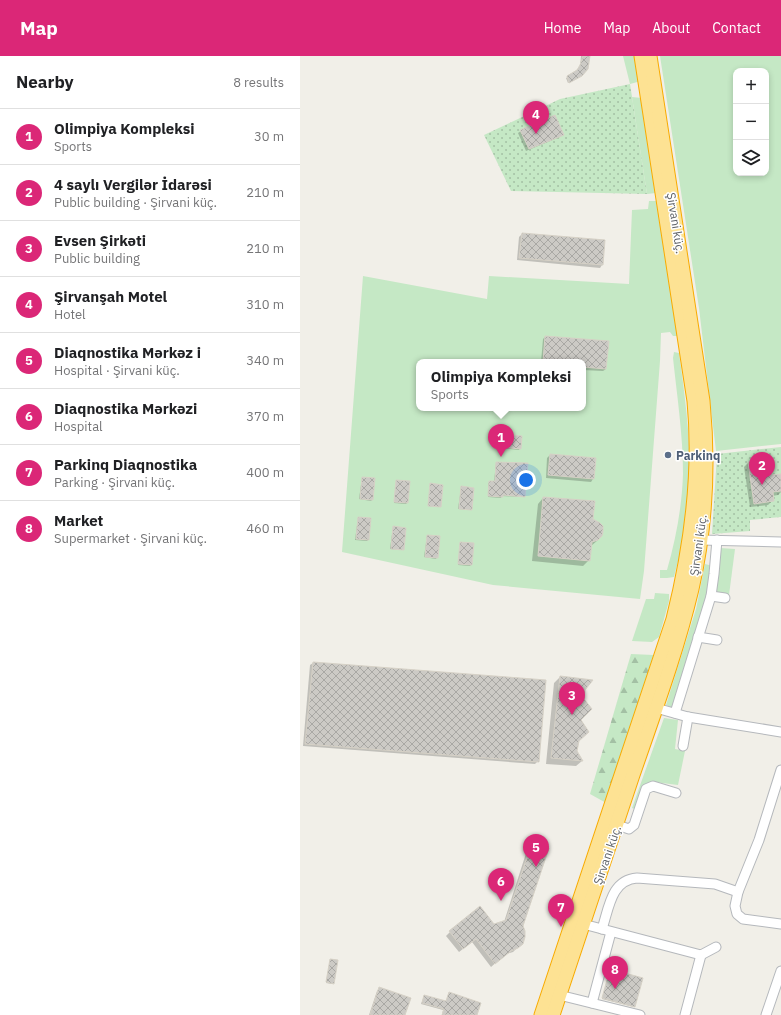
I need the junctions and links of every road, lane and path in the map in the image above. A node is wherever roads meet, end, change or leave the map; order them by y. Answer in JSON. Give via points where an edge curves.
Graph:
{"nodes":[{"id":1,"x":641,"y":56,"type":"edge"},
{"id":2,"x":650,"y":56,"type":"edge"},
{"id":3,"x":700,"y":540,"type":"junction"},
{"id":4,"x":717,"y":540,"type":"junction"},
{"id":5,"x":781,"y":542,"type":"edge"},
{"id":6,"x":711,"y":596,"type":"junction"},
{"id":7,"x":724,"y":598,"type":"dead end"},
{"id":8,"x":698,"y":637,"type":"junction"},
{"id":9,"x":717,"y":640,"type":"dead end"},
{"id":10,"x":656,"y":708,"type":"junction"},
{"id":11,"x":675,"y":714,"type":"junction"},
{"id":12,"x":688,"y":717,"type":"junction"},
{"id":13,"x":781,"y":732,"type":"edge"},
{"id":14,"x":683,"y":746,"type":"dead end"},
{"id":15,"x":781,"y":770,"type":"edge"},
{"id":16,"x":676,"y":793,"type":"dead end"},
{"id":17,"x":617,"y":825,"type":"junction"},
{"id":18,"x":738,"y":892,"type":"junction"},
{"id":19,"x":583,"y":924,"type":"junction"},
{"id":20,"x":781,"y":924,"type":"edge"},
{"id":21,"x":607,"y":931,"type":"junction"},
{"id":22,"x":716,"y":947,"type":"dead end"},
{"id":23,"x":701,"y":955,"type":"junction"},
{"id":24,"x":781,"y":971,"type":"edge"},
{"id":25,"x":559,"y":995,"type":"junction"},
{"id":26,"x":592,"y":1003,"type":"junction"},
{"id":27,"x":541,"y":1015,"type":"edge"},
{"id":28,"x":553,"y":1015,"type":"edge"},
{"id":29,"x":640,"y":1015,"type":"edge"},
{"id":30,"x":685,"y":1015,"type":"edge"},
{"id":31,"x":766,"y":1015,"type":"edge"}],
"edges":[{"from":1,"to":27,"type":"highway","via":[[694,401],[694,510],[686,567],[673,619]]},
{"from":2,"to":3,"type":"highway","name":"Şirvani küç.","via":[[700,375],[704,418],[705,486]]},
{"from":3,"to":4,"type":"street"},
{"from":3,"to":10,"type":"highway","name":"Şirvani küç.","via":[[692,589]]},
{"from":4,"to":5,"type":"street"},
{"from":4,"to":6,"type":"street"},
{"from":6,"to":7,"type":"street"},
{"from":6,"to":8,"type":"street"},
{"from":8,"to":9,"type":"street"},
{"from":8,"to":11,"type":"street"},
{"from":10,"to":11,"type":"street"},
{"from":10,"to":17,"type":"highway","name":"Şirvani küç."},
{"from":11,"to":12,"type":"street"},
{"from":12,"to":13,"type":"street"},
{"from":12,"to":14,"type":"street"},
{"from":15,"to":18,"type":"street","via":[[759,840]]},
{"from":16,"to":17,"type":"street","via":[[650,786],[646,789],[634,825],[629,829]]},
{"from":17,"to":19,"type":"highway","name":"Şirvani küç."},
{"from":18,"to":20,"type":"street","via":[[735,906],[737,914],[743,919]]},
{"from":18,"to":21,"type":"street","via":[[715,884],[629,879],[614,892]]},
{"from":19,"to":21,"type":"street"},
{"from":19,"to":25,"type":"highway","name":"Şirvani küç."},
{"from":21,"to":23,"type":"street"},
{"from":21,"to":26,"type":"street"},
{"from":22,"to":23,"type":"street"},
{"from":23,"to":30,"type":"street"},
{"from":24,"to":31,"type":"street"},
{"from":25,"to":26,"type":"street"},
{"from":25,"to":28,"type":"highway","name":"Şirvani küç."},
{"from":26,"to":29,"type":"street"}]}
